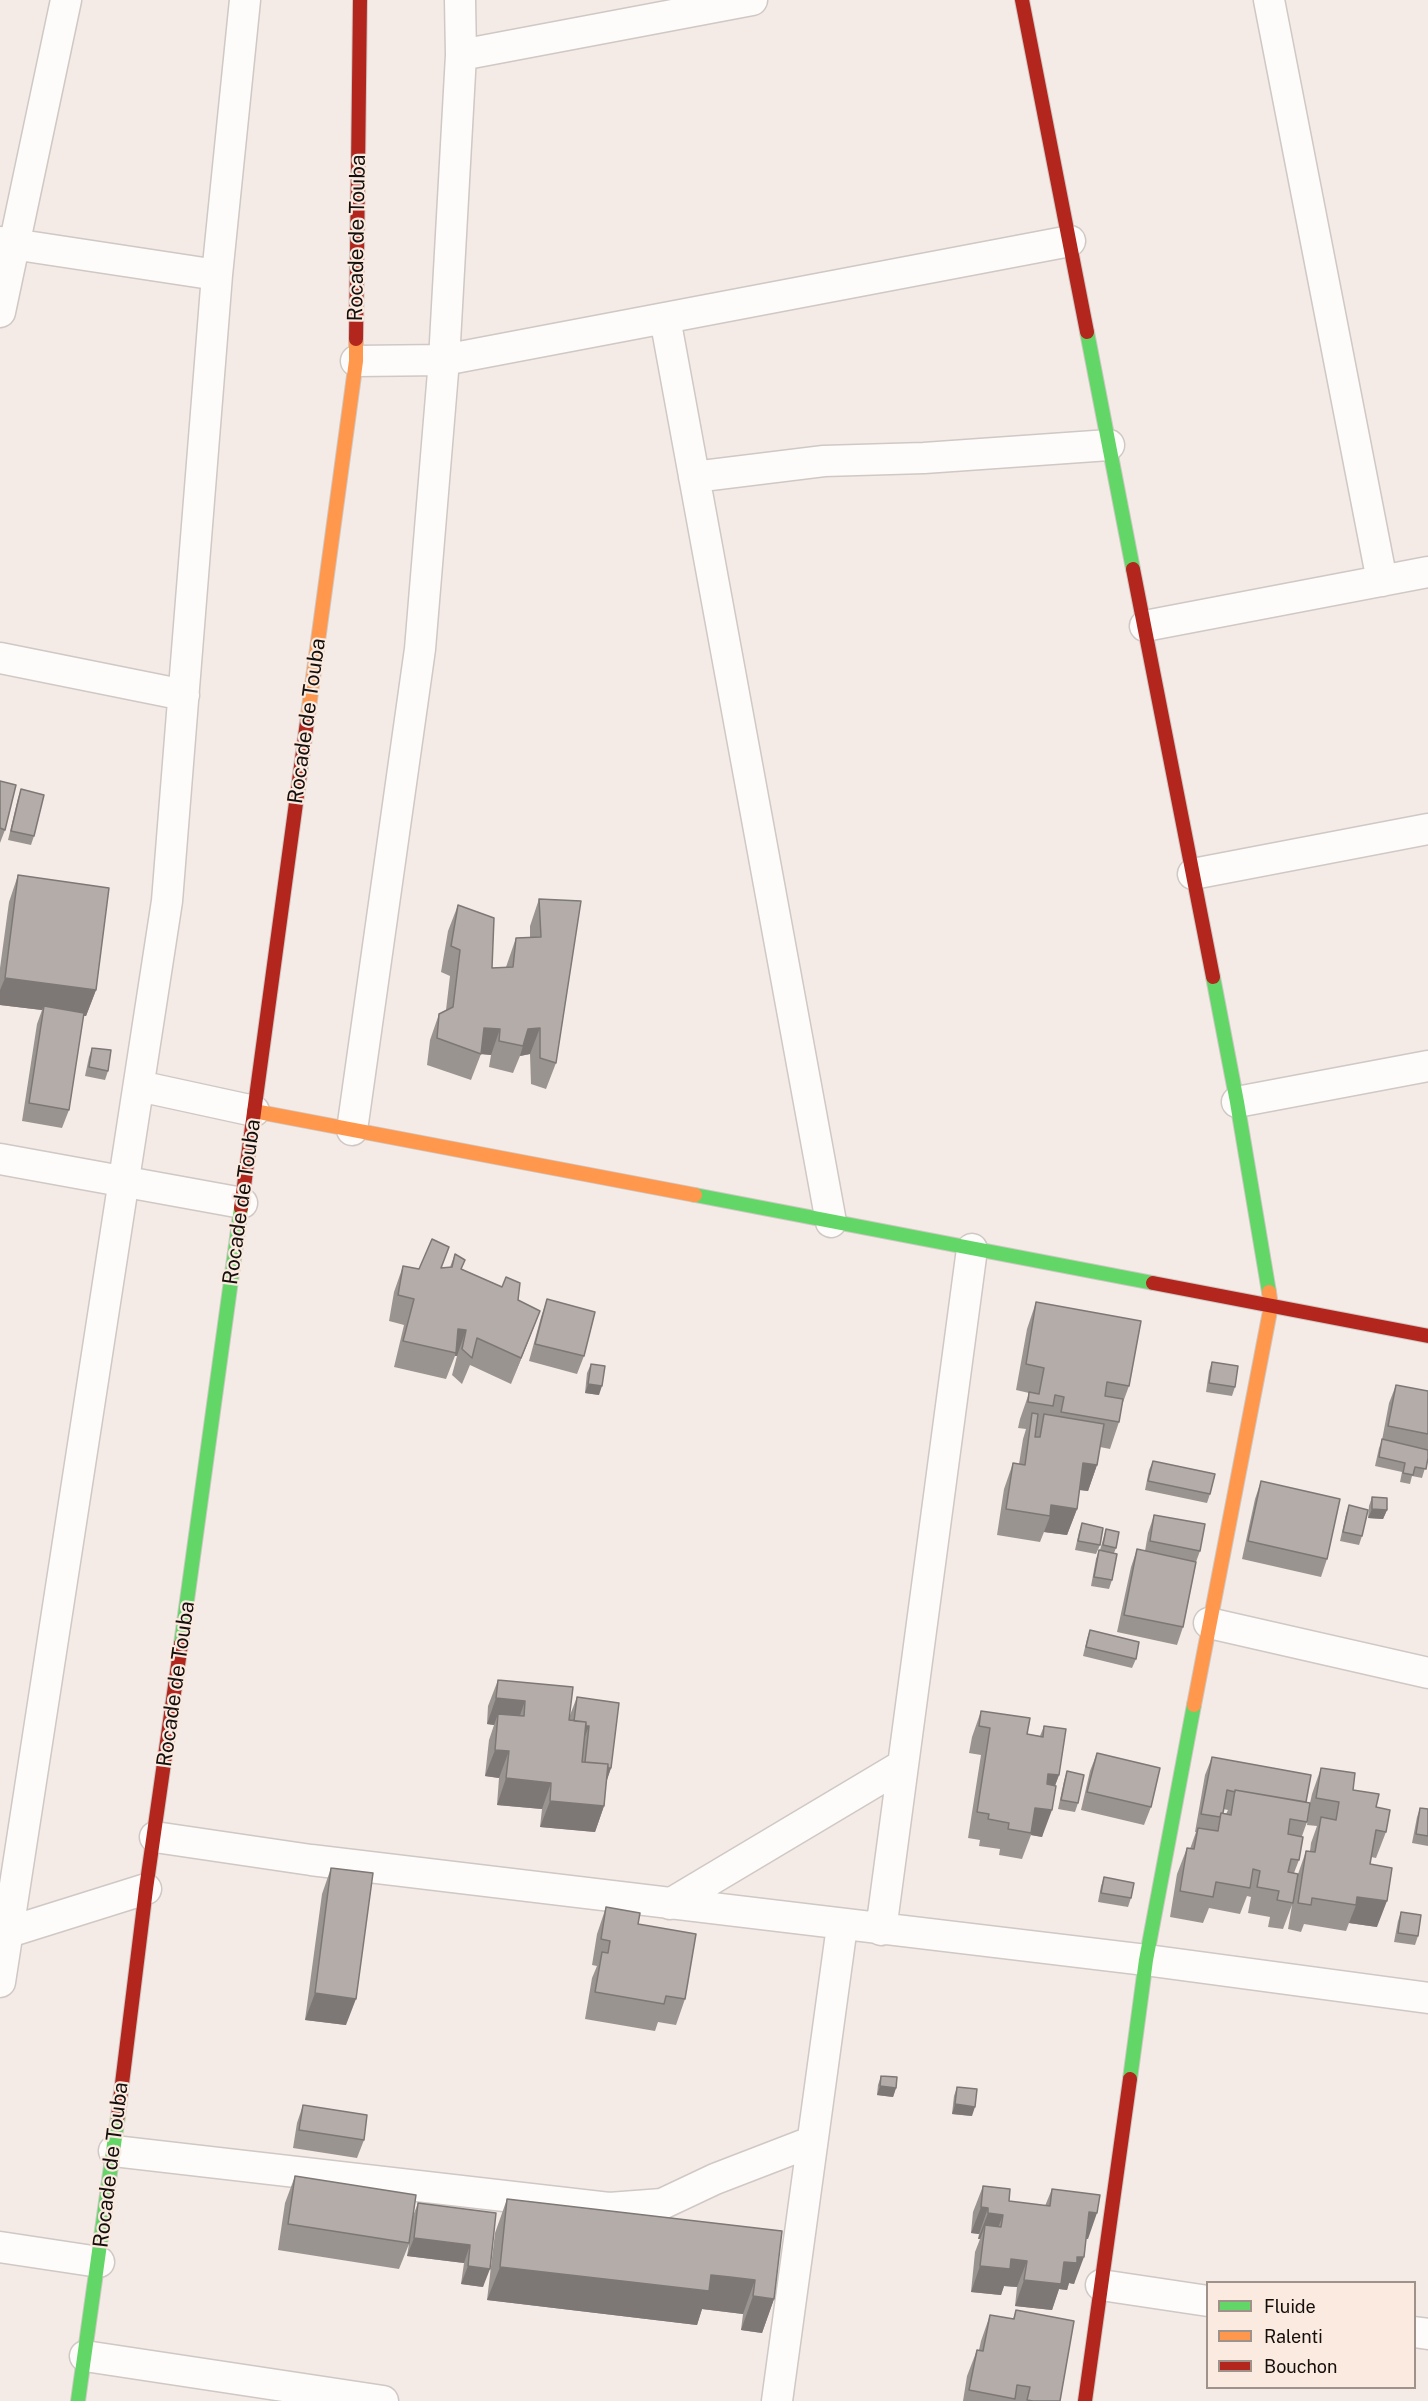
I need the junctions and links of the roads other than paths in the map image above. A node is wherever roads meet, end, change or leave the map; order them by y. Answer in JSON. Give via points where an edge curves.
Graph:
{"nodes":[{"id":1,"x":66,"y":0,"type":"edge"},
{"id":2,"x":245,"y":0,"type":"edge"},
{"id":3,"x":360,"y":0,"type":"edge"},
{"id":4,"x":460,"y":0,"type":"edge"},
{"id":5,"x":752,"y":0,"type":"edge"},
{"id":6,"x":1022,"y":0,"type":"edge"},
{"id":7,"x":1269,"y":0,"type":"edge"},
{"id":8,"x":461,"y":55,"type":"junction"},
{"id":9,"x":1070,"y":241,"type":"junction"},
{"id":10,"x":7,"y":243,"type":"edge"},
{"id":11,"x":218,"y":275,"type":"junction"},
{"id":12,"x":0,"y":312,"type":"edge"},
{"id":13,"x":665,"y":318,"type":"junction"},
{"id":14,"x":444,"y":360,"type":"junction"},
{"id":15,"x":356,"y":361,"type":"junction"},
{"id":16,"x":1109,"y":445,"type":"junction"},
{"id":17,"x":694,"y":477,"type":"junction"},
{"id":18,"x":1428,"y":572,"type":"edge"},
{"id":19,"x":1382,"y":581,"type":"junction"},
{"id":20,"x":1144,"y":626,"type":"junction"},
{"id":21,"x":0,"y":658,"type":"edge"},
{"id":22,"x":184,"y":695,"type":"junction"},
{"id":23,"x":1428,"y":830,"type":"edge"},
{"id":24,"x":1193,"y":874,"type":"junction"},
{"id":25,"x":1428,"y":1066,"type":"edge"},
{"id":26,"x":139,"y":1086,"type":"junction"},
{"id":27,"x":1237,"y":1102,"type":"junction"},
{"id":28,"x":254,"y":1111,"type":"junction"},
{"id":29,"x":352,"y":1130,"type":"junction"},
{"id":30,"x":0,"y":1159,"type":"edge"},
{"id":31,"x":124,"y":1182,"type":"junction"},
{"id":32,"x":242,"y":1203,"type":"junction"},
{"id":33,"x":831,"y":1222,"type":"junction"},
{"id":34,"x":972,"y":1249,"type":"junction"},
{"id":35,"x":1271,"y":1306,"type":"junction"},
{"id":36,"x":1428,"y":1336,"type":"edge"},
{"id":37,"x":1209,"y":1623,"type":"junction"},
{"id":38,"x":1428,"y":1673,"type":"edge"},
{"id":39,"x":903,"y":1765,"type":"junction"},
{"id":40,"x":155,"y":1837,"type":"junction"},
{"id":41,"x":146,"y":1889,"type":"junction"},
{"id":42,"x":670,"y":1905,"type":"junction"},
{"id":43,"x":842,"y":1926,"type":"junction"},
{"id":44,"x":881,"y":1930,"type":"junction"},
{"id":45,"x":4,"y":1931,"type":"edge"},
{"id":46,"x":1146,"y":1960,"type":"junction"},
{"id":47,"x":0,"y":1982,"type":"edge"},
{"id":48,"x":1428,"y":1998,"type":"edge"},
{"id":49,"x":812,"y":2142,"type":"junction"},
{"id":50,"x":114,"y":2151,"type":"junction"},
{"id":51,"x":0,"y":2247,"type":"edge"},
{"id":52,"x":99,"y":2262,"type":"junction"},
{"id":53,"x":1101,"y":2285,"type":"junction"},
{"id":54,"x":1206,"y":2301,"type":"edge"},
{"id":55,"x":85,"y":2356,"type":"junction"},
{"id":56,"x":78,"y":2401,"type":"edge"},
{"id":57,"x":383,"y":2401,"type":"edge"},
{"id":58,"x":777,"y":2401,"type":"edge"},
{"id":59,"x":1085,"y":2401,"type":"edge"}],
"edges":[{"from":1,"to":10,"type":"street"},
{"from":2,"to":11,"type":"street"},
{"from":3,"to":15,"type":"main road","name":"Rocade de Touba"},
{"from":4,"to":8,"type":"street"},
{"from":5,"to":8,"type":"street"},
{"from":6,"to":9,"type":"main road"},
{"from":7,"to":19,"type":"street"},
{"from":8,"to":14,"type":"street"},
{"from":9,"to":13,"type":"street"},
{"from":9,"to":16,"type":"main road"},
{"from":10,"to":11,"type":"street"},
{"from":10,"to":12,"type":"street"},
{"from":11,"to":22,"type":"street"},
{"from":13,"to":14,"type":"street"},
{"from":13,"to":17,"type":"street"},
{"from":14,"to":15,"type":"street"},
{"from":14,"to":29,"type":"street","via":[[420,649]]},
{"from":15,"to":28,"type":"main road","name":"Rocade de Touba"},
{"from":16,"to":17,"type":"street","via":[[824,461]]},
{"from":16,"to":20,"type":"main road"},
{"from":17,"to":33,"type":"street"},
{"from":18,"to":19,"type":"street"},
{"from":19,"to":20,"type":"street"},
{"from":20,"to":24,"type":"main road"},
{"from":21,"to":22,"type":"street"},
{"from":22,"to":26,"type":"street","via":[[167,901]]},
{"from":23,"to":24,"type":"street"},
{"from":24,"to":27,"type":"main road"},
{"from":25,"to":27,"type":"street"},
{"from":26,"to":28,"type":"street"},
{"from":26,"to":31,"type":"street"},
{"from":27,"to":35,"type":"main road"},
{"from":28,"to":29,"type":"main road"},
{"from":28,"to":32,"type":"main road","name":"Rocade de Touba"},
{"from":29,"to":33,"type":"main road"},
{"from":30,"to":31,"type":"street"},
{"from":31,"to":32,"type":"street"},
{"from":31,"to":45,"type":"street"},
{"from":32,"to":40,"type":"main road","name":"Rocade de Touba"},
{"from":33,"to":34,"type":"main road"},
{"from":34,"to":35,"type":"main road"},
{"from":34,"to":39,"type":"street"},
{"from":35,"to":36,"type":"main road"},
{"from":35,"to":37,"type":"main road"},
{"from":37,"to":38,"type":"street"},
{"from":37,"to":46,"type":"main road"},
{"from":39,"to":42,"type":"street"},
{"from":39,"to":44,"type":"street"},
{"from":40,"to":41,"type":"main road","name":"Rocade de Touba"},
{"from":40,"to":42,"type":"street"},
{"from":41,"to":45,"type":"street"},
{"from":41,"to":50,"type":"main road","name":"Rocade de Touba"},
{"from":42,"to":43,"type":"street"},
{"from":43,"to":44,"type":"street"},
{"from":43,"to":49,"type":"street"},
{"from":44,"to":46,"type":"street"},
{"from":45,"to":47,"type":"street"},
{"from":46,"to":48,"type":"street"},
{"from":46,"to":53,"type":"main road"},
{"from":49,"to":50,"type":"street","via":[[662,2204],[609,2208]]},
{"from":49,"to":58,"type":"street"},
{"from":50,"to":52,"type":"main road","name":"Rocade de Touba"},
{"from":51,"to":52,"type":"street"},
{"from":52,"to":55,"type":"main road","name":"Rocade de Touba"},
{"from":53,"to":54,"type":"street"},
{"from":53,"to":59,"type":"main road"},
{"from":55,"to":56,"type":"main road","name":"Rocade de Touba"},
{"from":55,"to":57,"type":"street"}]}
